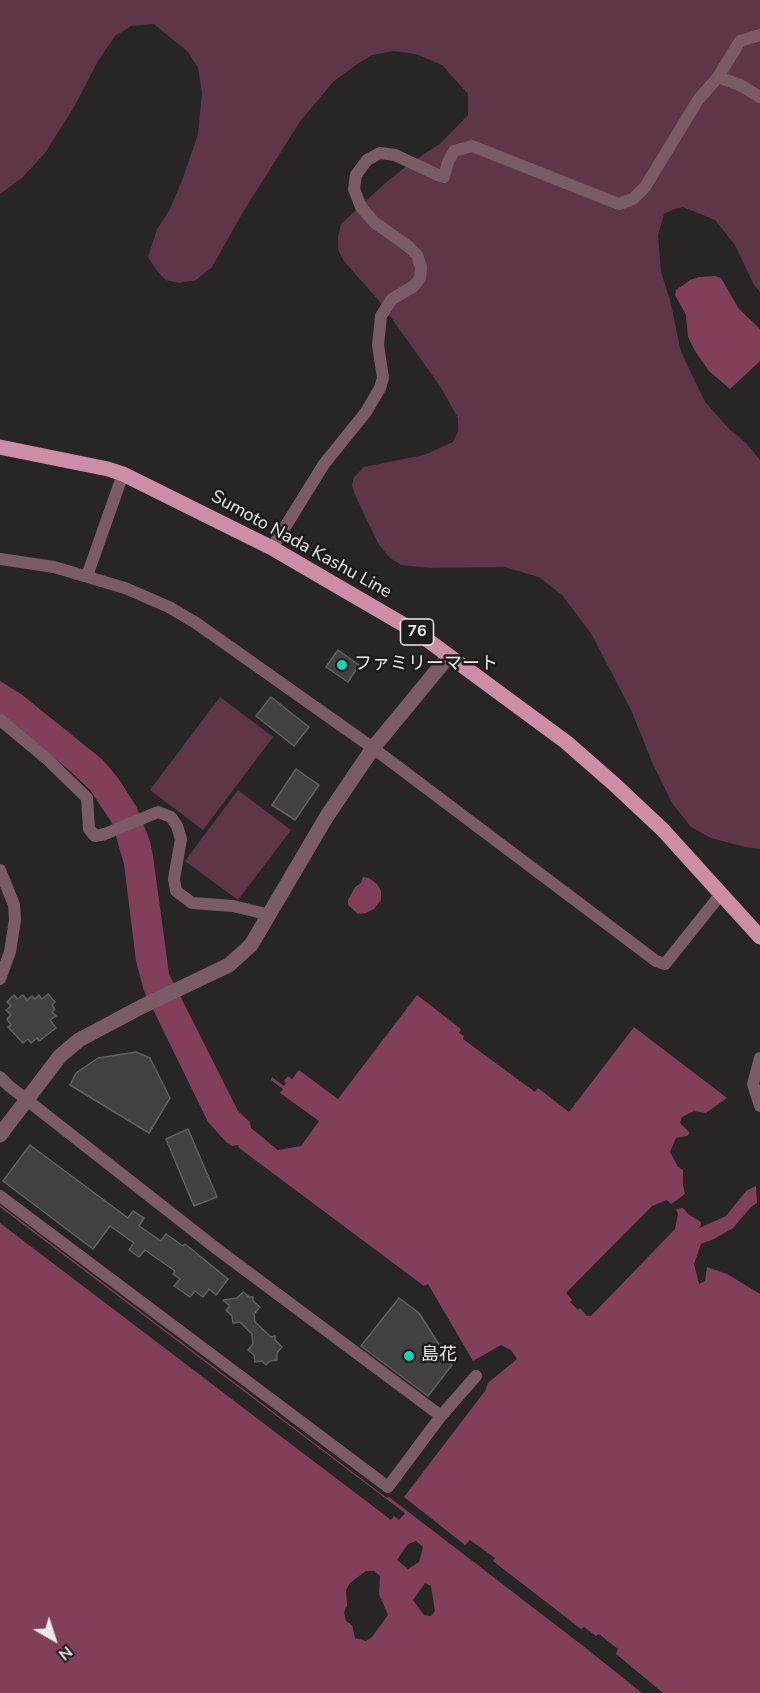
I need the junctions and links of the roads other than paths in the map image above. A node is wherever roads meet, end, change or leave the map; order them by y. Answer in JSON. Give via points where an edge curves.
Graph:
{"nodes":[{"id":1,"x":760,"y":35,"type":"edge"},
{"id":2,"x":718,"y":77,"type":"junction"},
{"id":3,"x":760,"y":97,"type":"edge"},
{"id":4,"x":0,"y":447,"type":"edge"},
{"id":5,"x":123,"y":474,"type":"junction"},
{"id":6,"x":272,"y":548,"type":"junction"},
{"id":7,"x":0,"y":559,"type":"edge"},
{"id":8,"x":87,"y":576,"type":"junction"},
{"id":9,"x":448,"y":657,"type":"junction"},
{"id":10,"x":0,"y":720,"type":"edge"},
{"id":11,"x":373,"y":748,"type":"junction"},
{"id":12,"x":0,"y":870,"type":"edge"},
{"id":13,"x":721,"y":894,"type":"junction"},
{"id":14,"x":270,"y":915,"type":"junction"},
{"id":15,"x":760,"y":937,"type":"edge"},
{"id":16,"x":0,"y":979,"type":"edge"},
{"id":17,"x":760,"y":1058,"type":"edge"},
{"id":18,"x":0,"y":1077,"type":"edge"},
{"id":19,"x":27,"y":1100,"type":"junction"},
{"id":20,"x":760,"y":1106,"type":"edge"},
{"id":21,"x":0,"y":1135,"type":"edge"},
{"id":22,"x":0,"y":1196,"type":"edge"},
{"id":23,"x":476,"y":1376,"type":"dead end"},
{"id":24,"x":441,"y":1416,"type":"junction"}],
"edges":[{"from":1,"to":2,"type":"street","via":[[740,40]]},
{"from":2,"to":3,"type":"street"},
{"from":2,"to":6,"type":"street","via":[[698,100],[645,187],[633,199],[619,204],[472,146],[454,151],[444,177],[395,155],[380,153],[360,168],[354,189],[361,207],[417,255],[420,278],[392,299],[381,316],[380,388],[324,464]]},
{"from":4,"to":5,"type":"main road","name":"Sumoto Nada Kashu Line","number":"76"},
{"from":5,"to":6,"type":"main road","name":"Sumoto Nada Kashu Line","number":"76"},
{"from":5,"to":8,"type":"street"},
{"from":6,"to":9,"type":"main road","name":"Sumoto Nada Kashu Line","number":"76","via":[[418,633]]},
{"from":7,"to":8,"type":"street"},
{"from":8,"to":11,"type":"street","via":[[160,603],[196,623]]},
{"from":9,"to":11,"type":"street"},
{"from":9,"to":13,"type":"main road","name":"Sumoto Nada Kashu Line","number":"76","via":[[566,742],[663,830]]},
{"from":10,"to":14,"type":"street","via":[[87,798],[89,829],[95,836],[158,812],[171,817],[181,838],[174,879],[176,891],[182,897],[192,903],[233,906]]},
{"from":11,"to":13,"type":"street","via":[[656,961],[665,964]]},
{"from":11,"to":14,"type":"street","via":[[296,867]]},
{"from":12,"to":16,"type":"street","via":[[14,904],[15,920],[10,952]]},
{"from":13,"to":15,"type":"main road","name":"Sumoto Nada Kashu Line","number":"76"},
{"from":14,"to":19,"type":"street","via":[[251,945],[229,965],[73,1045]]},
{"from":17,"to":20,"type":"street","via":[[753,1084]]},
{"from":18,"to":19,"type":"street"},
{"from":19,"to":21,"type":"street"},
{"from":19,"to":24,"type":"street"},
{"from":22,"to":24,"type":"street","via":[[388,1487]]},
{"from":23,"to":24,"type":"street"}]}
